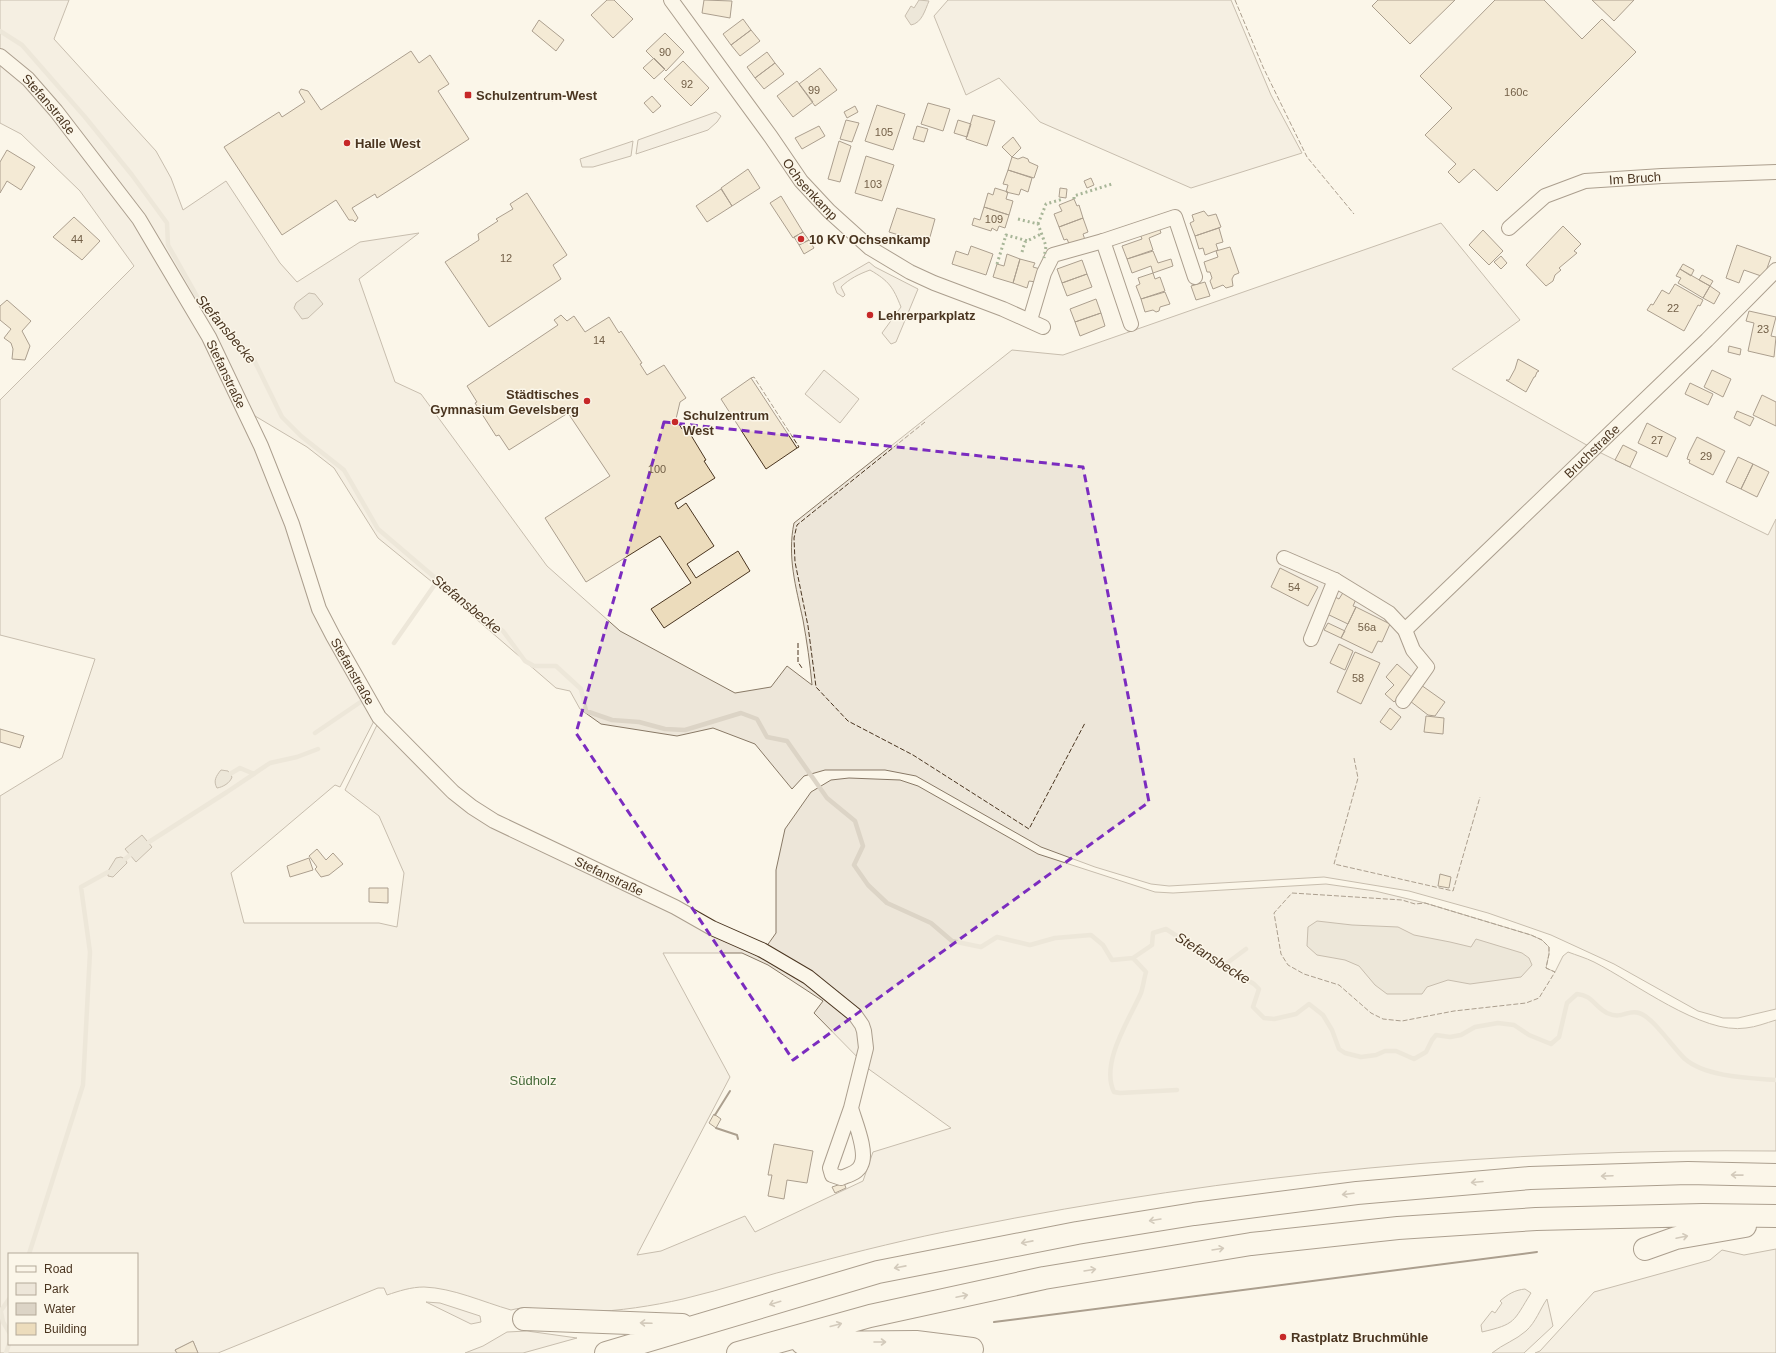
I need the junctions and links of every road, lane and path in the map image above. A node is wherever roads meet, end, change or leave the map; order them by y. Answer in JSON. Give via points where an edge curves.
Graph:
{"nodes":[{"id":1,"x":671,"y":0,"type":"edge"},
{"id":2,"x":0,"y":56,"type":"edge"},
{"id":3,"x":1776,"y":172,"type":"edge"},
{"id":4,"x":1509,"y":228,"type":"dead end"},
{"id":5,"x":1103,"y":241,"type":"junction"},
{"id":6,"x":1776,"y":270,"type":"edge"},
{"id":7,"x":1195,"y":277,"type":"dead end"},
{"id":8,"x":1030,"y":320,"type":"junction"},
{"id":9,"x":1131,"y":324,"type":"dead end"},
{"id":10,"x":1043,"y":327,"type":"dead end"},
{"id":11,"x":1284,"y":558,"type":"dead end"},
{"id":12,"x":1335,"y":580,"type":"junction"},
{"id":13,"x":1405,"y":630,"type":"junction"},
{"id":14,"x":1311,"y":639,"type":"dead end"},
{"id":15,"x":1404,"y":701,"type":"dead end"},
{"id":16,"x":851,"y":1108,"type":"dead end"},
{"id":17,"x":1776,"y":1175,"type":"edge"},
{"id":18,"x":1776,"y":1216,"type":"edge"},
{"id":19,"x":1776,"y":1222,"type":"edge"},
{"id":20,"x":1644,"y":1248,"type":"dead end"},
{"id":21,"x":524,"y":1319,"type":"dead end"},
{"id":22,"x":699,"y":1325,"type":"junction"},
{"id":23,"x":771,"y":1343,"type":"junction"},
{"id":24,"x":972,"y":1349,"type":"dead end"},
{"id":25,"x":606,"y":1353,"type":"edge"},
{"id":26,"x":738,"y":1353,"type":"edge"}],
"edges":[{"from":1,"to":8,"type":"street","name":"Ochsenkamp","via":[[801,182],[865,244],[910,272]]},
{"from":2,"to":16,"type":"street","name":"Stefanstraße","via":[[28,79],[139,219],[209,337],[261,446],[292,524],[319,609],[379,717],[472,808],[494,821],[675,907],[712,928],[762,950],[808,977],[855,1015],[862,1024],[866,1048]]},
{"from":3,"to":4,"type":"street","name":"Im Bruch","via":[[1585,181],[1546,196]]},
{"from":5,"to":7,"type":"street","via":[[1175,217]]},
{"from":5,"to":8,"type":"street","via":[[1053,255],[1044,273]]},
{"from":5,"to":9,"type":"street"},
{"from":6,"to":13,"type":"street","name":"Bruchstraße","via":[[1696,351]]},
{"from":8,"to":10,"type":"street","name":"Ochsenkamp"},
{"from":11,"to":12,"type":"street"},
{"from":12,"to":13,"type":"street","via":[[1389,613]]},
{"from":12,"to":14,"type":"street"},
{"from":13,"to":15,"type":"street","via":[[1413,650],[1427,667]]},
{"from":17,"to":22,"type":"highway","one_way":true,"via":[[1688,1173],[1530,1178],[1357,1192],[1194,1214],[1077,1233],[878,1272]]},
{"from":23,"to":18,"type":"highway","one_way":true,"via":[[870,1316],[1044,1278],[1251,1244],[1398,1228],[1536,1219]]},
{"from":20,"to":19,"type":"highway","one_way":true,"via":[[1683,1237]]},
{"from":22,"to":21,"type":"highway","one_way":true},
{"from":22,"to":25,"type":"highway"},
{"from":23,"to":24,"type":"highway","one_way":true,"via":[[916,1342]]},
{"from":23,"to":26,"type":"highway"}]}
